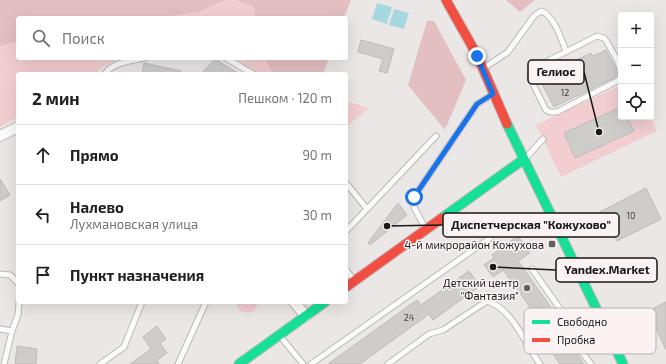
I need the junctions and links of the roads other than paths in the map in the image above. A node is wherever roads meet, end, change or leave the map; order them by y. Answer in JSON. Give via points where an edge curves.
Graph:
{"nodes":[{"id":1,"x":446,"y":0,"type":"edge"},
{"id":2,"x":566,"y":51,"type":"junction"},
{"id":3,"x":136,"y":60,"type":"edge"},
{"id":4,"x":229,"y":60,"type":"edge"},
{"id":5,"x":483,"y":69,"type":"junction"},
{"id":6,"x":106,"y":72,"type":"edge"},
{"id":7,"x":250,"y":72,"type":"edge"},
{"id":8,"x":493,"y":94,"type":"junction"},
{"id":9,"x":16,"y":128,"type":"edge"},
{"id":10,"x":0,"y":136,"type":"edge"},
{"id":11,"x":436,"y":136,"type":"dead end"},
{"id":12,"x":543,"y":139,"type":"dead end"},
{"id":13,"x":524,"y":159,"type":"junction"},
{"id":14,"x":348,"y":185,"type":"edge"},
{"id":15,"x":367,"y":209,"type":"junction"},
{"id":16,"x":426,"y":228,"type":"junction"},
{"id":17,"x":348,"y":229,"type":"edge"},
{"id":18,"x":490,"y":238,"type":"dead end"},
{"id":19,"x":532,"y":269,"type":"dead end"},
{"id":20,"x":348,"y":272,"type":"edge"},
{"id":21,"x":0,"y":274,"type":"edge"},
{"id":22,"x":354,"y":280,"type":"junction"},
{"id":23,"x":16,"y":281,"type":"edge"},
{"id":24,"x":348,"y":285,"type":"edge"},
{"id":25,"x":19,"y":304,"type":"edge"},
{"id":26,"x":141,"y":304,"type":"edge"},
{"id":27,"x":205,"y":304,"type":"edge"},
{"id":28,"x":296,"y":304,"type":"edge"},
{"id":29,"x":322,"y":304,"type":"edge"},
{"id":30,"x":560,"y":308,"type":"edge"},
{"id":31,"x":596,"y":308,"type":"edge"},
{"id":32,"x":306,"y":316,"type":"junction"},
{"id":33,"x":0,"y":329,"type":"edge"},
{"id":34,"x":12,"y":331,"type":"junction"},
{"id":35,"x":279,"y":335,"type":"junction"},
{"id":36,"x":524,"y":339,"type":"edge"},
{"id":37,"x":534,"y":354,"type":"edge"},
{"id":38,"x":583,"y":354,"type":"edge"},
{"id":39,"x":618,"y":354,"type":"edge"},
{"id":40,"x":4,"y":364,"type":"edge"},
{"id":41,"x":100,"y":364,"type":"edge"},
{"id":42,"x":178,"y":364,"type":"edge"},
{"id":43,"x":239,"y":364,"type":"edge"},
{"id":44,"x":303,"y":364,"type":"edge"},
{"id":45,"x":311,"y":364,"type":"edge"},
{"id":46,"x":388,"y":364,"type":"edge"},
{"id":47,"x":540,"y":364,"type":"edge"},
{"id":48,"x":590,"y":364,"type":"edge"},
{"id":49,"x":623,"y":364,"type":"edge"}],
"edges":[{"from":1,"to":5,"type":"street"},
{"from":2,"to":2,"type":"lane","via":[[530,72],[531,80],[544,107],[554,113],[616,82],[620,77],[620,70],[607,42],[601,36],[593,37]]},
{"from":2,"to":5,"type":"lane","via":[[548,15],[541,11],[534,16],[508,52]]},
{"from":3,"to":6,"type":"lane","via":[[119,64]]},
{"from":4,"to":7,"type":"lane"},
{"from":5,"to":8,"type":"street"},
{"from":8,"to":13,"type":"street"},
{"from":8,"to":16,"type":"lane","via":[[477,104],[414,197],[414,207]]},
{"from":9,"to":10,"type":"street"},
{"from":11,"to":15,"type":"lane"},
{"from":12,"to":13,"type":"lane"},
{"from":13,"to":16,"type":"street"},
{"from":13,"to":31,"type":"street"},
{"from":14,"to":15,"type":"lane"},
{"from":15,"to":17,"type":"lane"},
{"from":16,"to":22,"type":"street"},
{"from":18,"to":45,"type":"lane"},
{"from":19,"to":30,"type":"lane"},
{"from":20,"to":22,"type":"lane"},
{"from":21,"to":23,"type":"lane","via":[[10,275]]},
{"from":22,"to":24,"type":"street"},
{"from":25,"to":34,"type":"lane"},
{"from":26,"to":41,"type":"lane","via":[[124,347]]},
{"from":27,"to":42,"type":"lane"},
{"from":28,"to":32,"type":"street"},
{"from":29,"to":32,"type":"street"},
{"from":32,"to":35,"type":"street"},
{"from":33,"to":34,"type":"lane"},
{"from":34,"to":40,"type":"lane"},
{"from":35,"to":43,"type":"street"},
{"from":35,"to":44,"type":"lane"},
{"from":36,"to":46,"type":"lane","via":[[498,305],[487,301],[443,330],[429,334]]},
{"from":37,"to":47,"type":"lane"},
{"from":38,"to":48,"type":"lane"},
{"from":39,"to":49,"type":"street"}]}
